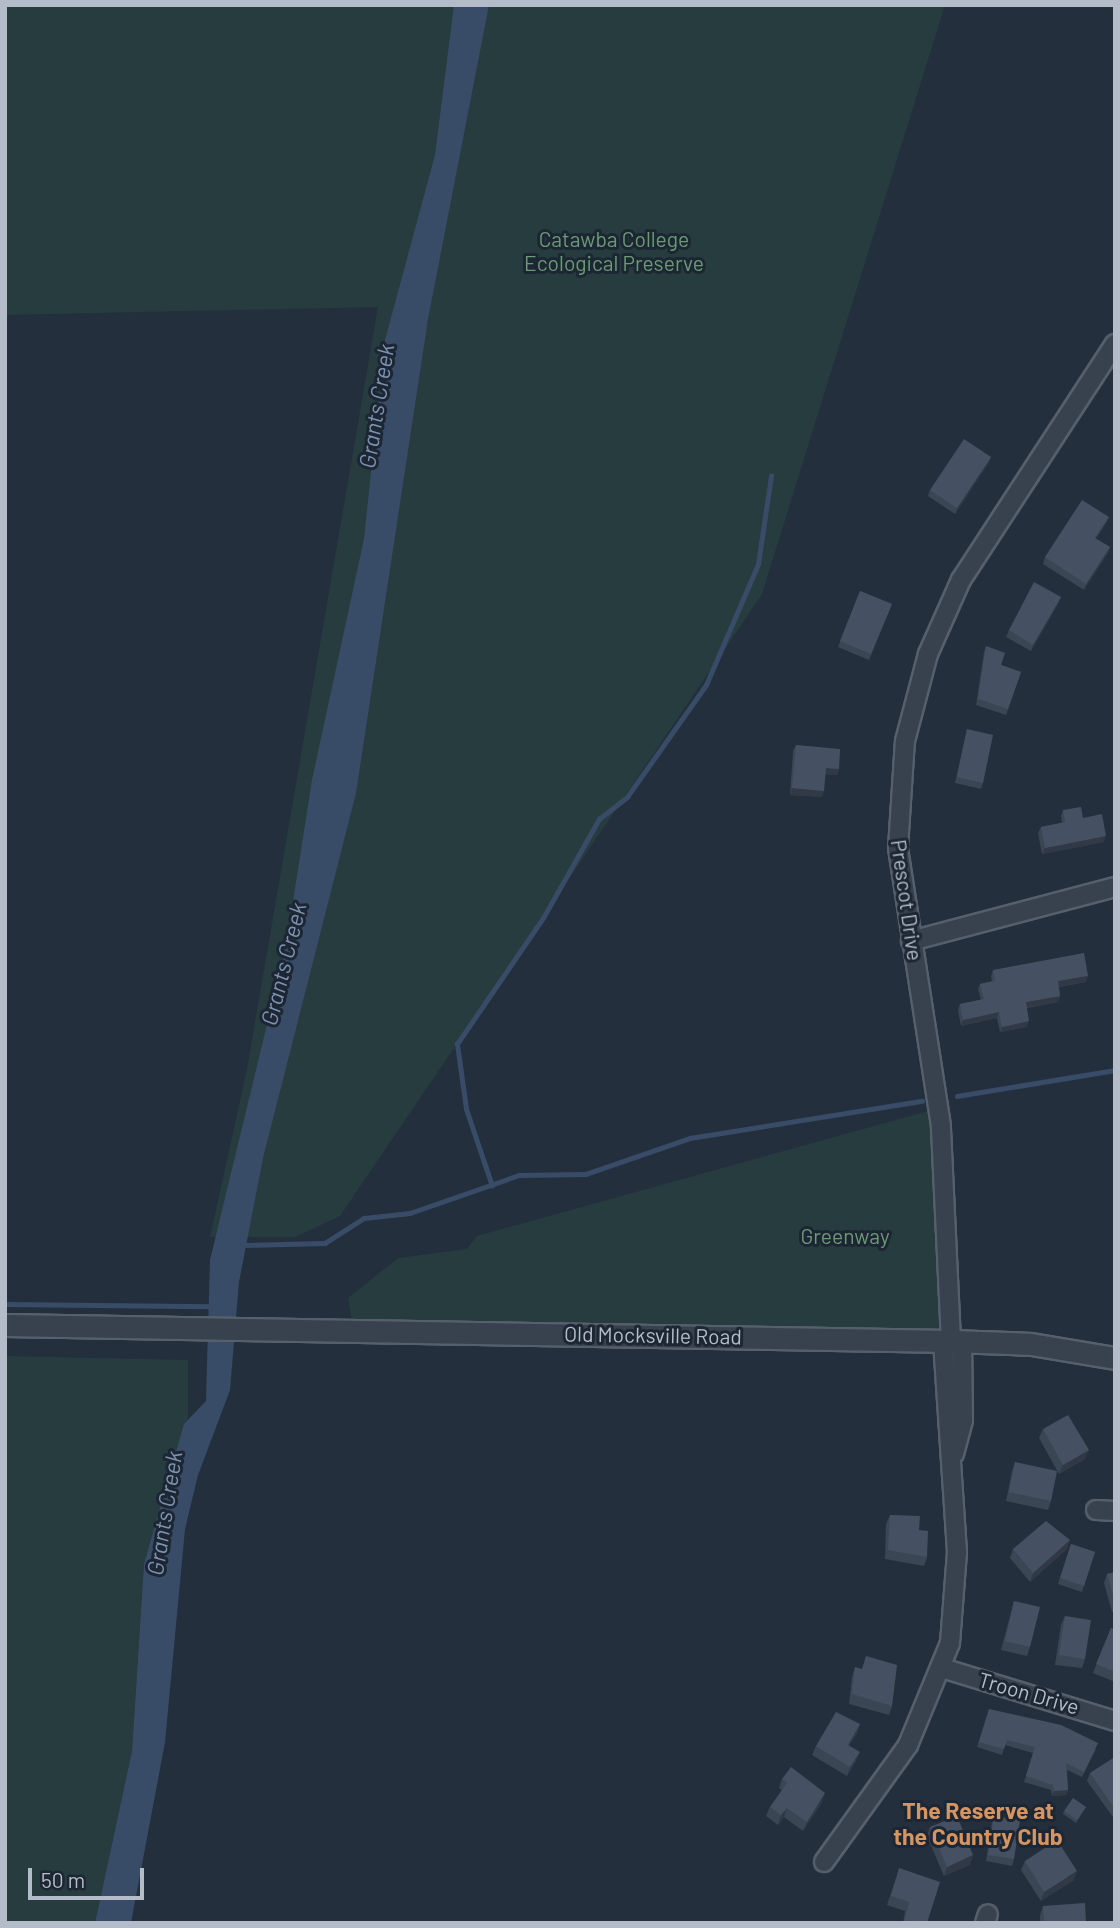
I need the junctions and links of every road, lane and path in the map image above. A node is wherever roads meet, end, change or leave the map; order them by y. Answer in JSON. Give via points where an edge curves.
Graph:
{"nodes":[{"id":1,"x":1115,"y":344,"type":"edge"},
{"id":2,"x":1115,"y":887,"type":"edge"},
{"id":3,"x":911,"y":941,"type":"junction"},
{"id":4,"x":5,"y":1325,"type":"edge"},
{"id":5,"x":952,"y":1341,"type":"junction"},
{"id":6,"x":1115,"y":1358,"type":"edge"},
{"id":7,"x":1096,"y":1510,"type":"dead end"},
{"id":8,"x":1115,"y":1511,"type":"edge"},
{"id":9,"x":942,"y":1668,"type":"junction"},
{"id":10,"x":1115,"y":1721,"type":"edge"},
{"id":11,"x":824,"y":1861,"type":"dead end"}],
"edges":[{"from":1,"to":3,"type":"street","name":"Prescot Drive","via":[[961,580],[928,654],[905,741],[897,820]]},
{"from":2,"to":3,"type":"street"},
{"from":3,"to":5,"type":"street","name":"Prescot Drive","via":[[941,1126]]},
{"from":4,"to":5,"type":"street","name":"Old Mocksville Road"},
{"from":5,"to":6,"type":"street","name":"Old Mocksville Road","via":[[1031,1344]]},
{"from":5,"to":9,"type":"street","name":"Prescot Drive","via":[[945,1423],[954,1454],[957,1587]]},
{"from":7,"to":8,"type":"street"},
{"from":9,"to":10,"type":"street","name":"Troon Drive"},
{"from":9,"to":11,"type":"street","name":"Prescot Drive","via":[[908,1745]]}]}
